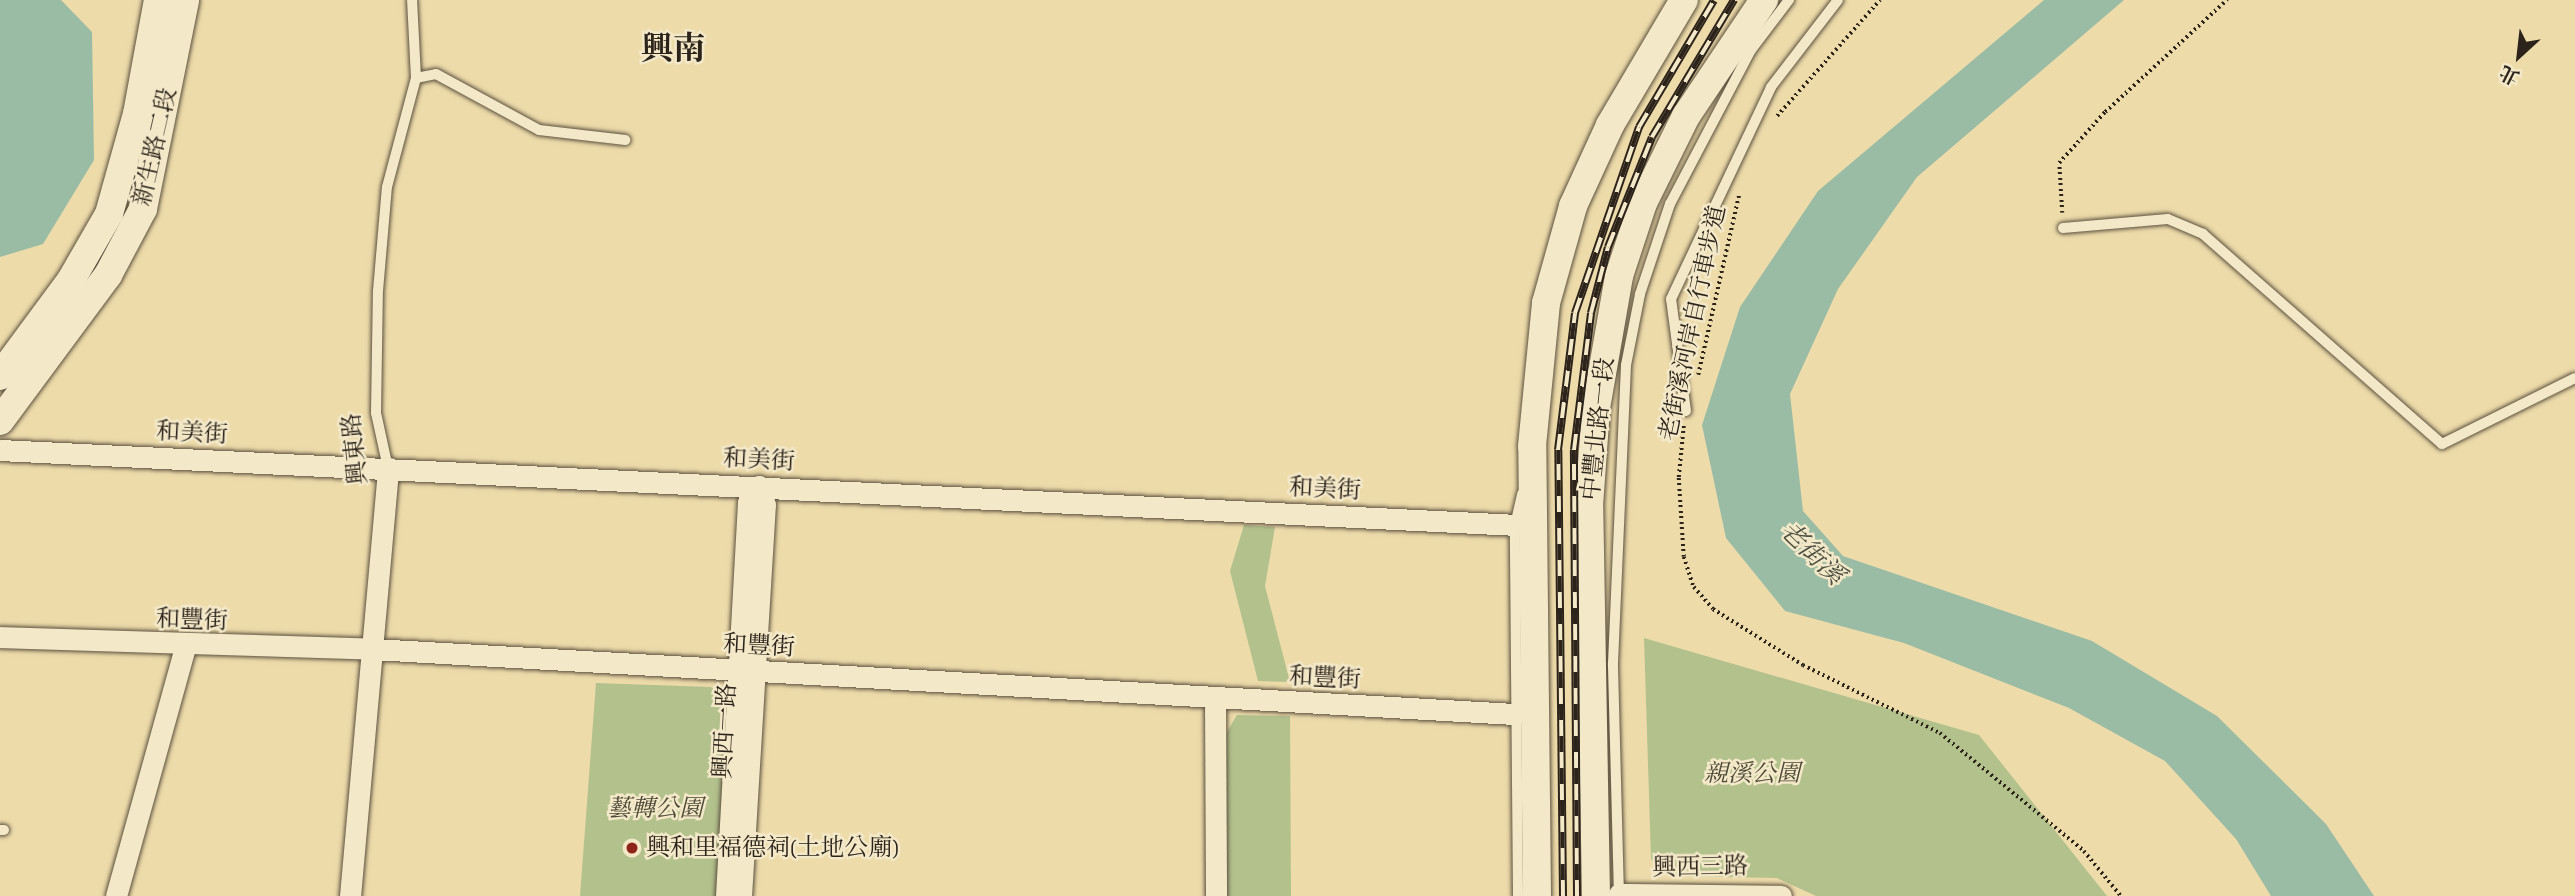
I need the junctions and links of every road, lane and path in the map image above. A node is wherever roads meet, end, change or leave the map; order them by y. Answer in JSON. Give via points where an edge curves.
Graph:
{"nodes":[{"id":1,"x":158,"y":0,"type":"edge"},
{"id":2,"x":185,"y":0,"type":"edge"},
{"id":3,"x":412,"y":0,"type":"edge"},
{"id":4,"x":1684,"y":0,"type":"edge"},
{"id":5,"x":1764,"y":0,"type":"edge"},
{"id":6,"x":1789,"y":0,"type":"edge"},
{"id":7,"x":1838,"y":0,"type":"edge"},
{"id":8,"x":1880,"y":0,"type":"edge"},
{"id":9,"x":2227,"y":0,"type":"edge"},
{"id":10,"x":416,"y":78,"type":"junction"},
{"id":11,"x":1774,"y":121,"type":"dead end"},
{"id":12,"x":625,"y":140,"type":"dead end"},
{"id":13,"x":1744,"y":180,"type":"dead end"},
{"id":14,"x":2063,"y":228,"type":"joint"},
{"id":15,"x":0,"y":376,"type":"edge"},
{"id":16,"x":2575,"y":379,"type":"edge"},
{"id":17,"x":1686,"y":411,"type":"junction"},
{"id":18,"x":0,"y":421,"type":"edge"},
{"id":19,"x":1532,"y":446,"type":"junction"},
{"id":20,"x":0,"y":450,"type":"edge"},
{"id":21,"x":388,"y":468,"type":"junction"},
{"id":22,"x":759,"y":486,"type":"junction"},
{"id":23,"x":1515,"y":525,"type":"junction"},
{"id":24,"x":0,"y":637,"type":"edge"},
{"id":25,"x":186,"y":647,"type":"junction"},
{"id":26,"x":373,"y":649,"type":"junction"},
{"id":27,"x":747,"y":671,"type":"junction"},
{"id":28,"x":1215,"y":699,"type":"junction"},
{"id":29,"x":1515,"y":714,"type":"junction"},
{"id":30,"x":1611,"y":895,"type":"edge"},
{"id":31,"x":116,"y":896,"type":"edge"},
{"id":32,"x":350,"y":896,"type":"edge"},
{"id":33,"x":726,"y":896,"type":"edge"},
{"id":34,"x":741,"y":896,"type":"edge"},
{"id":35,"x":1216,"y":896,"type":"edge"},
{"id":36,"x":1518,"y":896,"type":"edge"},
{"id":37,"x":1537,"y":896,"type":"edge"},
{"id":38,"x":1781,"y":896,"type":"edge"},
{"id":39,"x":2121,"y":896,"type":"edge"}],
"edges":[{"from":1,"to":15,"type":"main road","name":"新生路二段","via":[[137,114],[109,214],[71,280]]},
{"from":2,"to":18,"type":"main road","name":"新生路二段","via":[[142,209],[108,275]]},
{"from":3,"to":10,"type":"lane","name":"興東路"},
{"from":4,"to":19,"type":"main road","via":[[1634,76],[1573,206],[1546,303]]},
{"from":5,"to":30,"type":"main road","name":"中豐北路一段","via":[[1686,116],[1643,203],[1619,276],[1596,408],[1589,506]]},
{"from":6,"to":30,"type":"lane","name":"中豐北路一段","via":[[1751,50],[1670,205],[1640,294],[1626,365],[1613,663]]},
{"from":7,"to":17,"type":"lane","via":[[1771,87],[1671,299]]},
{"from":8,"to":11,"type":"path"},
{"from":9,"to":14,"type":"path","via":[[2105,112],[2059,163]]},
{"from":10,"to":12,"type":"lane","via":[[436,74],[539,130]]},
{"from":10,"to":21,"type":"lane","name":"興東路","via":[[387,187],[378,291],[376,413]]},
{"from":13,"to":17,"type":"path","name":"老街溪河岸自行車步道"},
{"from":14,"to":16,"type":"lane","via":[[2168,219],[2203,234],[2442,444]]},
{"from":17,"to":39,"type":"path","name":"老街溪河岸自行車步道","via":[[1679,478],[1684,557],[1694,587],[1713,609],[1803,665],[1940,733],[2084,851]]},
{"from":19,"to":23,"type":"lane"},
{"from":19,"to":37,"type":"main road"},
{"from":20,"to":21,"type":"street","name":"和美街"},
{"from":21,"to":22,"type":"street","name":"和美街"},
{"from":21,"to":26,"type":"street","name":"興東路"},
{"from":22,"to":23,"type":"street","name":"和美街"},
{"from":22,"to":27,"type":"street","name":"興西一路","via":[[765,505]]},
{"from":23,"to":29,"type":"lane"},
{"from":24,"to":25,"type":"street","name":"和豐街"},
{"from":25,"to":26,"type":"street","name":"和豐街"},
{"from":25,"to":31,"type":"street"},
{"from":26,"to":27,"type":"street","name":"和豐街"},
{"from":26,"to":32,"type":"street","name":"興東路"},
{"from":27,"to":28,"type":"street","name":"和豐街"},
{"from":27,"to":33,"type":"street"},
{"from":27,"to":34,"type":"street","name":"興西一路"},
{"from":28,"to":29,"type":"street","name":"和豐街"},
{"from":28,"to":35,"type":"street"},
{"from":29,"to":36,"type":"lane"},
{"from":30,"to":38,"type":"street","name":"興西三路"}]}
